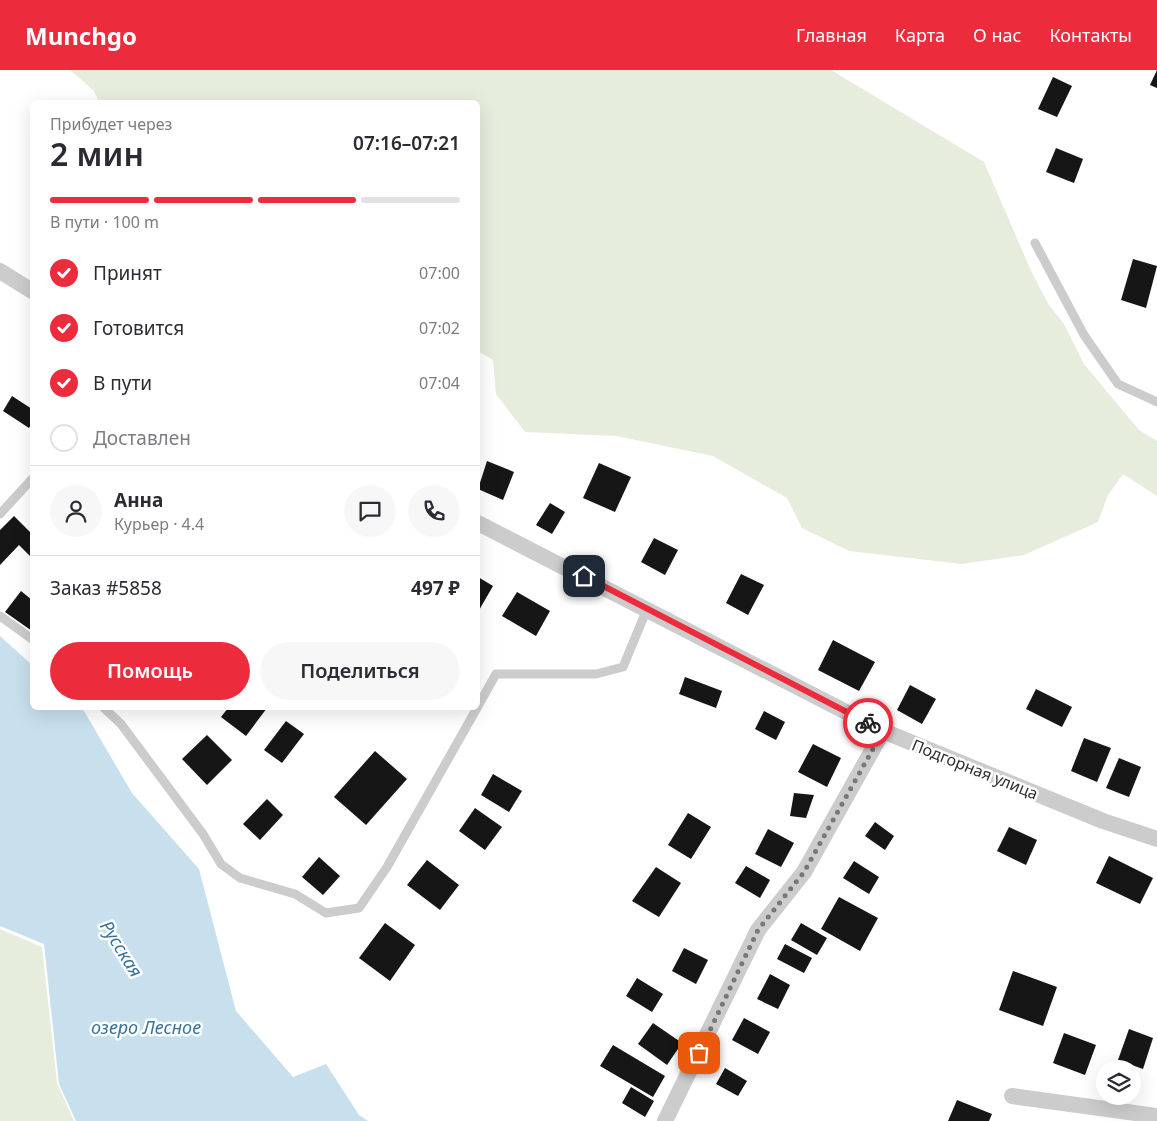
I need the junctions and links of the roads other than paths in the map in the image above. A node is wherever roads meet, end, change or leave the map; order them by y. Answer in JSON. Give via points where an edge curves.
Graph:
{"nodes":[{"id":1,"x":1035,"y":243,"type":"dead end"},
{"id":2,"x":0,"y":271,"type":"edge"},
{"id":3,"x":30,"y":291,"type":"edge"},
{"id":4,"x":1157,"y":402,"type":"edge"},
{"id":5,"x":30,"y":481,"type":"edge"},
{"id":6,"x":0,"y":514,"type":"edge"},
{"id":7,"x":480,"y":524,"type":"edge"},
{"id":8,"x":647,"y":608,"type":"junction"},
{"id":9,"x":0,"y":616,"type":"edge"},
{"id":10,"x":30,"y":638,"type":"edge"},
{"id":11,"x":480,"y":702,"type":"edge"},
{"id":12,"x":106,"y":710,"type":"edge"},
{"id":13,"x":475,"y":710,"type":"edge"},
{"id":14,"x":883,"y":731,"type":"junction"},
{"id":15,"x":1157,"y":839,"type":"edge"},
{"id":16,"x":1012,"y":1096,"type":"dead end"},
{"id":17,"x":1157,"y":1116,"type":"edge"},
{"id":18,"x":666,"y":1121,"type":"edge"}],
"edges":[{"from":1,"to":4,"type":"lane","via":[[1084,335],[1118,384]]},
{"from":2,"to":3,"type":"street"},
{"from":5,"to":6,"type":"lane"},
{"from":7,"to":8,"type":"street","name":"Подгорная улица"},
{"from":8,"to":11,"type":"lane","via":[[623,667],[596,674],[496,674]]},
{"from":8,"to":14,"type":"street","name":"Подгорная улица"},
{"from":9,"to":10,"type":"lane"},
{"from":12,"to":13,"type":"lane","via":[[127,732],[222,864],[240,878],[295,894],[326,913],[360,908],[387,867]]},
{"from":14,"to":15,"type":"street","name":"Подгорная улица","via":[[1104,821]]},
{"from":14,"to":18,"type":"street","via":[[804,872],[758,930]]},
{"from":16,"to":17,"type":"street"}]}
